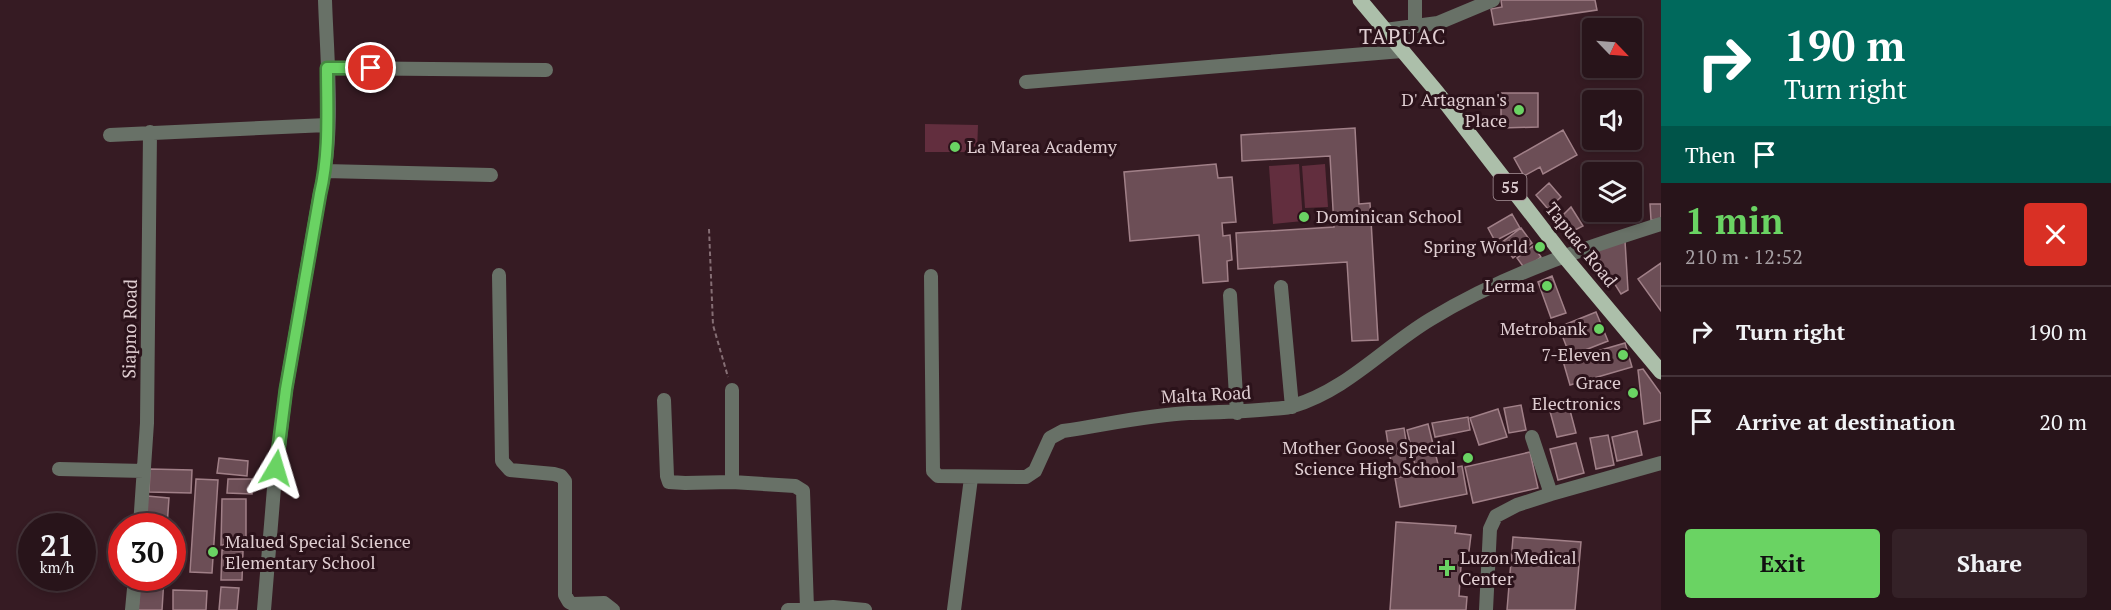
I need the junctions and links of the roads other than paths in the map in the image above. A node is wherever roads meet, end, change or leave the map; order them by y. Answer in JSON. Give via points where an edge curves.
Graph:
{"nodes":[{"id":1,"x":325,"y":0,"type":"edge"},
{"id":2,"x":1360,"y":0,"type":"edge"},
{"id":3,"x":1416,"y":0,"type":"edge"},
{"id":4,"x":1493,"y":0,"type":"edge"},
{"id":5,"x":1415,"y":26,"type":"junction"},
{"id":6,"x":1385,"y":30,"type":"junction"},
{"id":7,"x":1402,"y":51,"type":"junction"},
{"id":8,"x":327,"y":68,"type":"junction"},
{"id":9,"x":546,"y":70,"type":"dead end"},
{"id":10,"x":1026,"y":82,"type":"dead end"},
{"id":11,"x":327,"y":125,"type":"junction"},
{"id":12,"x":150,"y":132,"type":"junction"},
{"id":13,"x":110,"y":135,"type":"dead end"},
{"id":14,"x":325,"y":171,"type":"junction"},
{"id":15,"x":491,"y":176,"type":"dead end"},
{"id":16,"x":1661,"y":224,"type":"edge"},
{"id":17,"x":1563,"y":255,"type":"junction"},
{"id":18,"x":499,"y":275,"type":"dead end"},
{"id":19,"x":931,"y":276,"type":"dead end"},
{"id":20,"x":1281,"y":287,"type":"dead end"},
{"id":21,"x":1230,"y":295,"type":"dead end"},
{"id":22,"x":1661,"y":372,"type":"edge"},
{"id":23,"x":732,"y":390,"type":"road end"},
{"id":24,"x":664,"y":400,"type":"dead end"},
{"id":25,"x":1292,"y":407,"type":"junction"},
{"id":26,"x":1237,"y":413,"type":"junction"},
{"id":27,"x":1532,"y":437,"type":"dead end"},
{"id":28,"x":1661,"y":463,"type":"edge"},
{"id":29,"x":59,"y":469,"type":"dead end"},
{"id":30,"x":144,"y":471,"type":"junction"},
{"id":31,"x":971,"y":478,"type":"junction"},
{"id":32,"x":732,"y":482,"type":"junction"},
{"id":33,"x":1551,"y":494,"type":"junction"},
{"id":34,"x":141,"y":513,"type":"edge"},
{"id":35,"x":134,"y":591,"type":"edge"},
{"id":36,"x":807,"y":608,"type":"junction"},
{"id":37,"x":132,"y":610,"type":"edge"},
{"id":38,"x":264,"y":610,"type":"edge"},
{"id":39,"x":613,"y":610,"type":"edge"},
{"id":40,"x":788,"y":610,"type":"edge"},
{"id":41,"x":865,"y":610,"type":"edge"},
{"id":42,"x":954,"y":610,"type":"edge"},
{"id":43,"x":1486,"y":610,"type":"edge"}],
"edges":[{"from":1,"to":8,"type":"street"},
{"from":2,"to":6,"type":"main road","name":"Tapuac Road","number":"55"},
{"from":3,"to":5,"type":"street"},
{"from":4,"to":5,"type":"street","via":[[1438,23]]},
{"from":5,"to":6,"type":"street"},
{"from":6,"to":7,"type":"main road","name":"Tapuac Road","number":"55"},
{"from":7,"to":10,"type":"street"},
{"from":7,"to":17,"type":"main road","name":"Tapuac Road","number":"55"},
{"from":8,"to":9,"type":"street"},
{"from":8,"to":11,"type":"street"},
{"from":11,"to":12,"type":"street"},
{"from":11,"to":14,"type":"street"},
{"from":12,"to":13,"type":"street"},
{"from":12,"to":30,"type":"street","name":"Siapno Road"},
{"from":14,"to":15,"type":"street"},
{"from":14,"to":38,"type":"street","via":[[286,389]]},
{"from":16,"to":17,"type":"street","name":"Malta Road"},
{"from":17,"to":22,"type":"main road","name":"Tapuac Road","number":"55"},
{"from":17,"to":25,"type":"street","name":"Malta Road","via":[[1442,313],[1334,388]]},
{"from":18,"to":39,"type":"street","via":[[502,461],[510,470],[555,474],[565,481],[565,596],[573,604],[604,603]]},
{"from":19,"to":31,"type":"street","via":[[933,471],[938,476]]},
{"from":20,"to":25,"type":"street"},
{"from":21,"to":26,"type":"street"},
{"from":23,"to":32,"type":"street"},
{"from":24,"to":32,"type":"street","via":[[669,482]]},
{"from":25,"to":26,"type":"street","name":"Malta Road"},
{"from":26,"to":31,"type":"street","name":"Malta Road","via":[[1189,413],[1063,431],[1050,438],[1033,474]]},
{"from":27,"to":33,"type":"street"},
{"from":28,"to":33,"type":"street"},
{"from":29,"to":30,"type":"street"},
{"from":30,"to":34,"type":"street","name":"Siapno Road"},
{"from":31,"to":42,"type":"street"},
{"from":32,"to":36,"type":"street","via":[[795,486],[805,494]]},
{"from":33,"to":43,"type":"street","via":[[1496,516],[1490,529]]},
{"from":35,"to":37,"type":"street"},
{"from":36,"to":40,"type":"street"},
{"from":36,"to":41,"type":"street"}]}
